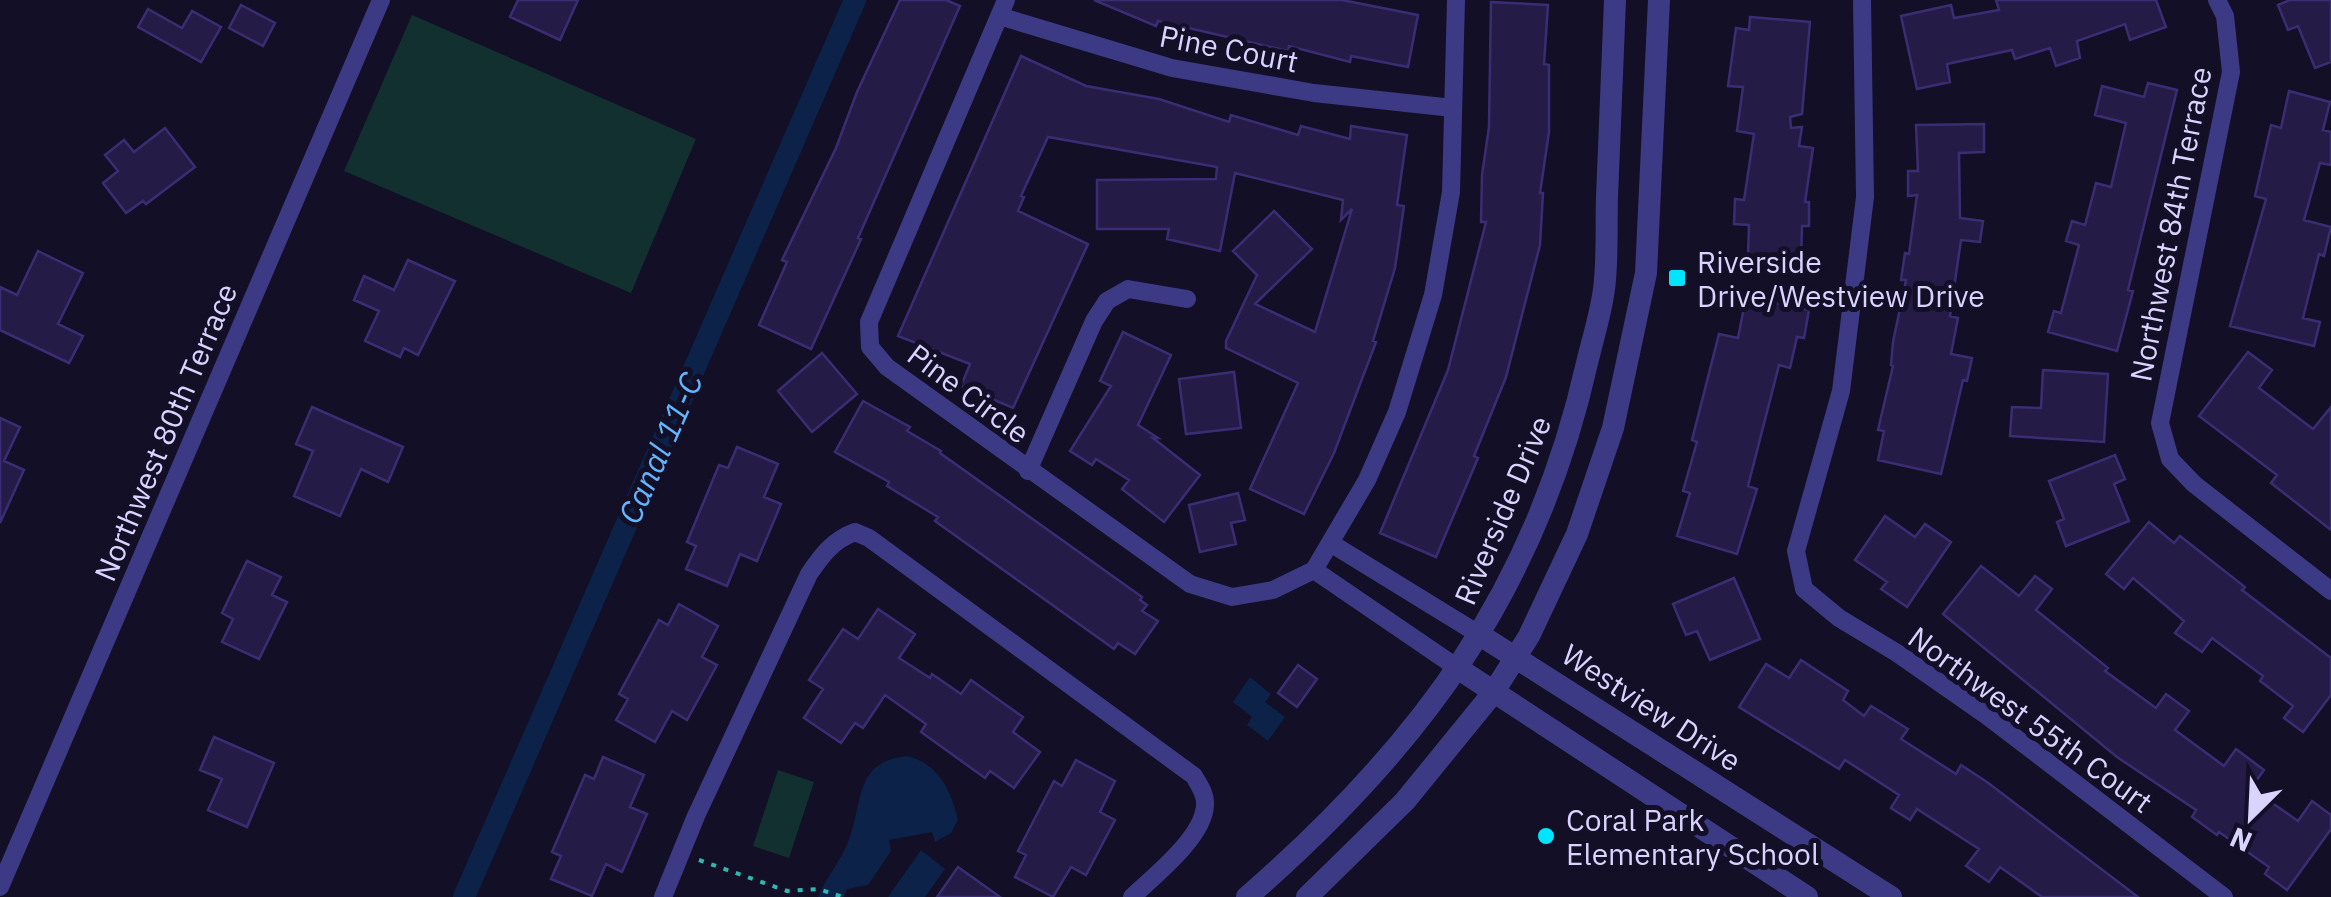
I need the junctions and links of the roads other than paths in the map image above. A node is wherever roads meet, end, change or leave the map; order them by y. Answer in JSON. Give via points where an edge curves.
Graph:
{"nodes":[{"id":1,"x":381,"y":0,"type":"edge"},
{"id":2,"x":1456,"y":0,"type":"edge"},
{"id":3,"x":1615,"y":0,"type":"edge"},
{"id":4,"x":1659,"y":0,"type":"edge"},
{"id":5,"x":1862,"y":0,"type":"edge"},
{"id":6,"x":2217,"y":0,"type":"edge"},
{"id":7,"x":1002,"y":8,"type":"edge"},
{"id":8,"x":1453,"y":108,"type":"junction"},
{"id":9,"x":1187,"y":299,"type":"dead end"},
{"id":10,"x":1028,"y":471,"type":"junction"},
{"id":11,"x":1332,"y":544,"type":"junction"},
{"id":12,"x":1314,"y":570,"type":"junction"},
{"id":13,"x":2331,"y":591,"type":"edge"},
{"id":14,"x":1480,"y":635,"type":"junction"},
{"id":15,"x":1517,"y":657,"type":"junction"},
{"id":16,"x":1459,"y":668,"type":"junction"},
{"id":17,"x":1494,"y":693,"type":"junction"},
{"id":18,"x":0,"y":886,"type":"edge"},
{"id":19,"x":662,"y":897,"type":"edge"},
{"id":20,"x":1132,"y":897,"type":"edge"},
{"id":21,"x":1247,"y":897,"type":"edge"},
{"id":22,"x":1306,"y":897,"type":"edge"},
{"id":23,"x":1807,"y":897,"type":"edge"},
{"id":24,"x":1891,"y":897,"type":"edge"},
{"id":25,"x":2224,"y":897,"type":"edge"}],
"edges":[{"from":1,"to":18,"type":"street","name":"Northwest 80th Terrace"},
{"from":2,"to":8,"type":"street"},
{"from":3,"to":14,"type":"street","name":"Riverside Drive","via":[[1604,288],[1573,426],[1512,577]]},
{"from":4,"to":15,"type":"street","via":[[1642,292],[1612,428],[1577,534]]},
{"from":5,"to":25,"type":"street","name":"Northwest 55th Court","via":[[1865,196],[1841,391],[1796,551],[1804,589],[1986,715]]},
{"from":6,"to":13,"type":"street","name":"Northwest 84th Terrace","via":[[2231,72],[2160,423],[2170,459],[2194,484]]},
{"from":7,"to":8,"type":"street","name":"Pine Court","via":[[1172,68]]},
{"from":7,"to":10,"type":"street","name":"Pine Circle","via":[[869,322],[870,347],[887,368]]},
{"from":8,"to":11,"type":"street","via":[[1450,192],[1433,295],[1397,412]]},
{"from":9,"to":10,"type":"street","via":[[1128,288],[1107,301]]},
{"from":10,"to":12,"type":"street","name":"Pine Circle","via":[[1190,584],[1232,597],[1273,590]]},
{"from":11,"to":12,"type":"street"},
{"from":11,"to":14,"type":"street"},
{"from":12,"to":16,"type":"street"},
{"from":14,"to":15,"type":"street","name":"Westview Drive"},
{"from":14,"to":16,"type":"street","name":"Riverside Drive"},
{"from":15,"to":17,"type":"street"},
{"from":15,"to":24,"type":"street","name":"Westview Drive"},
{"from":16,"to":17,"type":"street"},
{"from":16,"to":21,"type":"street","name":"Riverside Drive","via":[[1375,773]]},
{"from":17,"to":22,"type":"street","via":[[1404,801]]},
{"from":17,"to":23,"type":"street"},
{"from":19,"to":20,"type":"street","via":[[809,574],[824,552],[855,532],[1194,776],[1206,804],[1200,825]]}]}
